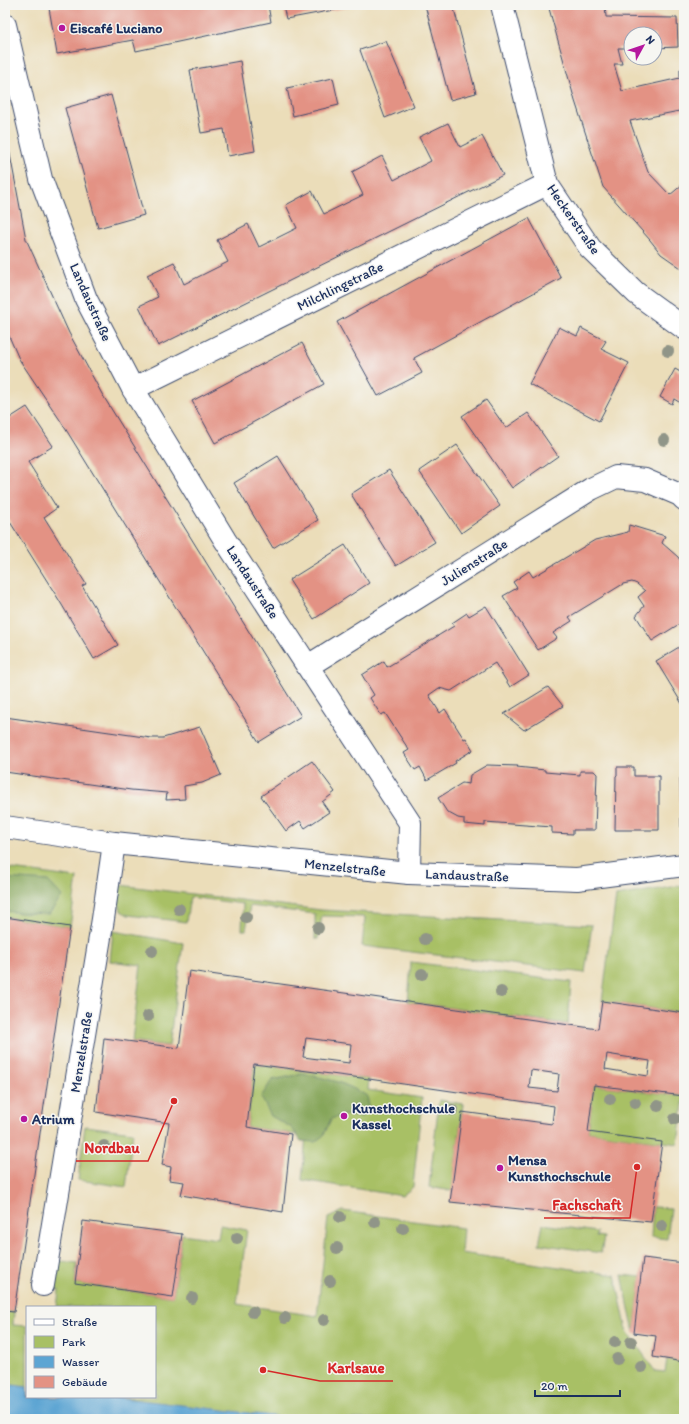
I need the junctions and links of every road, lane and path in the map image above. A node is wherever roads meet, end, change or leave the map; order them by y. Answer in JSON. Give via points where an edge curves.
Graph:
{"nodes":[{"id":1,"x":502,"y":5,"type":"edge"},
{"id":2,"x":5,"y":25,"type":"edge"},
{"id":3,"x":547,"y":184,"type":"junction"},
{"id":4,"x":684,"y":328,"type":"edge"},
{"id":5,"x":133,"y":388,"type":"junction"},
{"id":6,"x":684,"y":499,"type":"edge"},
{"id":7,"x":308,"y":666,"type":"junction"},
{"id":8,"x":5,"y":827,"type":"edge"},
{"id":9,"x":114,"y":843,"type":"junction"},
{"id":10,"x":684,"y":864,"type":"edge"},
{"id":11,"x":409,"y":873,"type":"junction"},
{"id":12,"x":43,"y":1285,"type":"dead end"}],
"edges":[{"from":1,"to":3,"type":"street","name":"Heckerstraße"},
{"from":2,"to":5,"type":"street","name":"Landaustraße","via":[[41,179],[86,299]]},
{"from":3,"to":4,"type":"street","name":"Heckerstraße","via":[[590,248],[636,293]]},
{"from":3,"to":5,"type":"street","name":"Milchlingstraße"},
{"from":5,"to":7,"type":"street","name":"Landaustraße","via":[[225,540]]},
{"from":6,"to":7,"type":"street","name":"Julienstraße","via":[[645,480],[616,477],[591,489]]},
{"from":7,"to":11,"type":"street","name":"Landaustraße","via":[[410,823]]},
{"from":8,"to":9,"type":"street","name":"Menzelstraße"},
{"from":9,"to":11,"type":"street","name":"Menzelstraße"},
{"from":9,"to":12,"type":"street","name":"Menzelstraße"},
{"from":10,"to":11,"type":"street","name":"Landaustraße","via":[[577,879]]}]}
